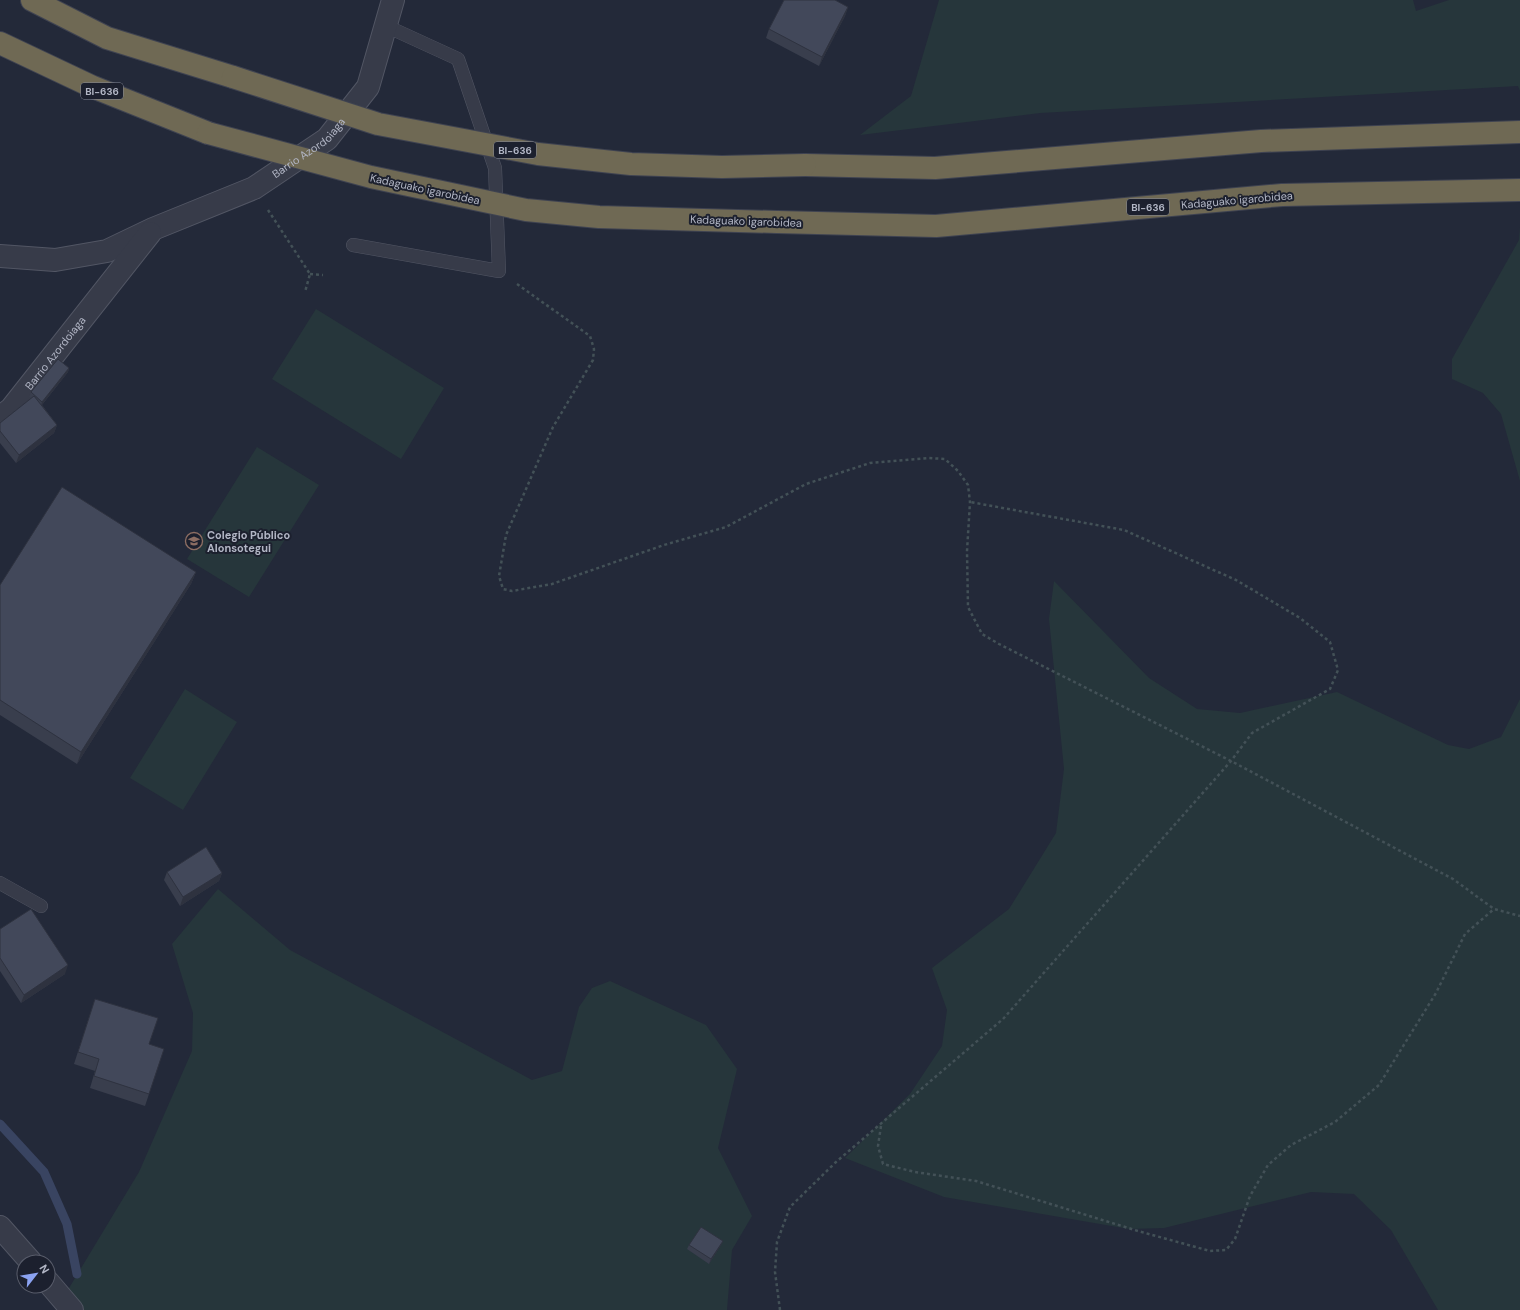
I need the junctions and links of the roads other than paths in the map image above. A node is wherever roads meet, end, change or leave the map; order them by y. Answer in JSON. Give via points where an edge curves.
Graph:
{"nodes":[{"id":1,"x":32,"y":0,"type":"edge"},
{"id":2,"x":393,"y":0,"type":"edge"},
{"id":3,"x":386,"y":26,"type":"junction"},
{"id":4,"x":0,"y":43,"type":"edge"},
{"id":5,"x":1520,"y":132,"type":"edge"},
{"id":6,"x":1520,"y":190,"type":"edge"},
{"id":7,"x":153,"y":229,"type":"junction"},
{"id":8,"x":353,"y":245,"type":"dead end"},
{"id":9,"x":0,"y":256,"type":"edge"},
{"id":10,"x":0,"y":417,"type":"edge"},
{"id":11,"x":0,"y":883,"type":"edge"},
{"id":12,"x":41,"y":906,"type":"dead end"},
{"id":13,"x":0,"y":1227,"type":"edge"},
{"id":14,"x":24,"y":1254,"type":"edge"},
{"id":15,"x":56,"y":1291,"type":"edge"},
{"id":16,"x":72,"y":1310,"type":"edge"}],
"edges":[{"from":1,"to":5,"type":"highway","number":"BI-636","bridge":true,"via":[[107,38],[378,124],[538,154],[631,164],[935,168],[1261,141]]},
{"from":2,"to":3,"type":"street","name":"Barrio Azordoiaga"},
{"from":3,"to":7,"type":"street","name":"Barrio Azordoiaga","via":[[368,87],[326,139],[254,188]]},
{"from":3,"to":8,"type":"lane","via":[[458,59],[495,168],[499,271]]},
{"from":4,"to":6,"type":"highway","name":"Kadaguako igarobidea","number":"BI-636","bridge":true,"via":[[93,87],[208,133],[371,177],[526,210],[599,217],[936,226],[1282,195]]},
{"from":7,"to":9,"type":"street","name":"Barrio Azordoiaga","via":[[107,251],[55,260]]},
{"from":7,"to":10,"type":"street","name":"Barrio Azordoiaga","via":[[11,409]]},
{"from":11,"to":12,"type":"lane"},
{"from":13,"to":14,"type":"street"},
{"from":15,"to":16,"type":"street"}]}
